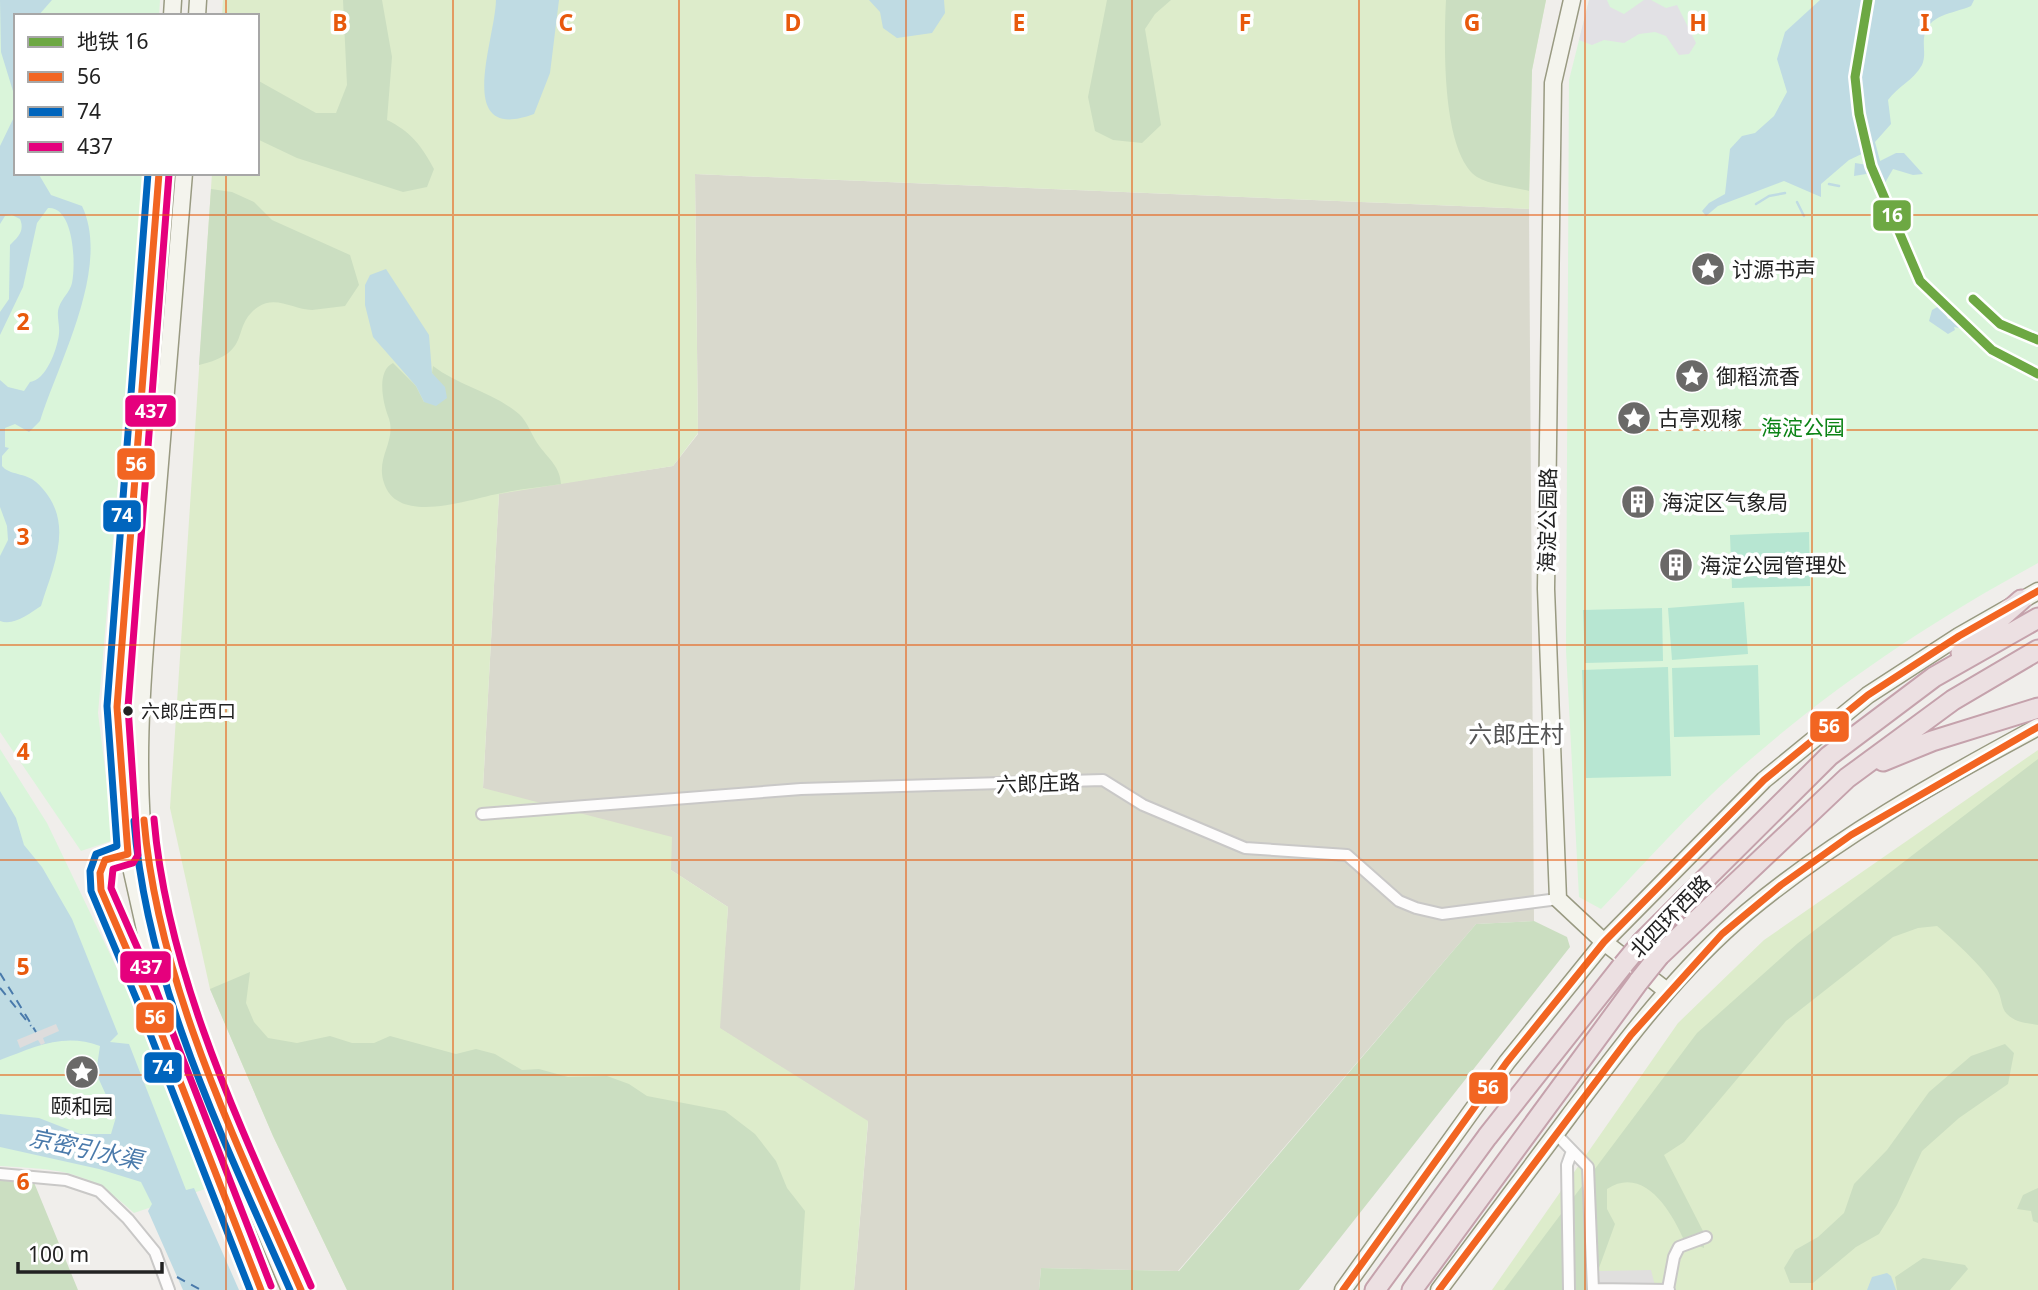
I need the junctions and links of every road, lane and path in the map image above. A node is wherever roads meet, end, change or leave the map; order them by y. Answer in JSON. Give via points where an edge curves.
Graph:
{"nodes":[{"id":1,"x":1572,"y":0,"type":"edge"},
{"id":2,"x":159,"y":175,"type":"edge"},
{"id":3,"x":184,"y":175,"type":"edge"},
{"id":4,"x":2029,"y":595,"type":"edge"},
{"id":5,"x":2038,"y":618,"type":"edge"},
{"id":6,"x":2038,"y":650,"type":"edge"},
{"id":7,"x":1934,"y":677,"type":"junction"},
{"id":8,"x":2038,"y":695,"type":"edge"},
{"id":9,"x":2038,"y":708,"type":"edge"},
{"id":10,"x":2038,"y":727,"type":"edge"},
{"id":11,"x":1932,"y":741,"type":"junction"},
{"id":12,"x":1847,"y":778,"type":"junction"},
{"id":13,"x":482,"y":814,"type":"dead end"},
{"id":14,"x":145,"y":851,"type":"junction"},
{"id":15,"x":128,"y":854,"type":"junction"},
{"id":16,"x":1558,"y":899,"type":"junction"},
{"id":17,"x":1604,"y":942,"type":"junction"},
{"id":18,"x":1667,"y":991,"type":"junction"},
{"id":19,"x":1556,"y":1134,"type":"junction"},
{"id":20,"x":1572,"y":1151,"type":"junction"},
{"id":21,"x":0,"y":1174,"type":"edge"},
{"id":22,"x":1706,"y":1237,"type":"dead end"},
{"id":23,"x":1593,"y":1289,"type":"edge"},
{"id":24,"x":1615,"y":1289,"type":"edge"},
{"id":25,"x":1640,"y":1289,"type":"edge"},
{"id":26,"x":170,"y":1290,"type":"edge"},
{"id":27,"x":261,"y":1290,"type":"edge"},
{"id":28,"x":290,"y":1290,"type":"edge"},
{"id":29,"x":301,"y":1290,"type":"edge"},
{"id":30,"x":1343,"y":1290,"type":"edge"},
{"id":31,"x":1375,"y":1290,"type":"edge"},
{"id":32,"x":1412,"y":1290,"type":"edge"},
{"id":33,"x":1439,"y":1290,"type":"edge"},
{"id":34,"x":1569,"y":1290,"type":"edge"},
{"id":35,"x":1668,"y":1290,"type":"edge"}],
"edges":[{"from":1,"to":16,"type":"street","name":"海淀公园路","via":[[1553,83],[1546,589]]},
{"from":2,"to":15,"type":"street","via":[[117,707]]},
{"from":3,"to":14,"type":"street","via":[[141,696]]},
{"from":4,"to":7,"type":"highway"},
{"from":4,"to":17,"type":"street","name":"北四环西路","via":[[1868,695],[1784,763]]},
{"from":5,"to":7,"type":"highway","name":"北四环西路"},
{"from":6,"to":12,"type":"highway","name":"北四环西路","via":[[1953,700]]},
{"from":7,"to":31,"type":"highway","name":"北四环西路","bridge":true,"via":[[1829,756],[1643,942],[1487,1137]]},
{"from":8,"to":11,"type":"highway"},
{"from":9,"to":11,"type":"highway"},
{"from":10,"to":18,"type":"street","via":[[1927,787],[1822,855],[1746,914]]},
{"from":11,"to":12,"type":"highway"},
{"from":12,"to":32,"type":"highway","name":"北四环西路","bridge":true,"via":[[1659,956]]},
{"from":13,"to":16,"type":"street","name":"六郎庄路","via":[[801,789],[1103,780],[1143,805],[1245,848],[1347,855],[1399,901],[1416,908],[1441,914]]},
{"from":14,"to":15,"type":"street"},
{"from":14,"to":29,"type":"street","via":[[161,939],[177,992]]},
{"from":15,"to":27,"type":"street","via":[[105,860],[101,890]]},
{"from":15,"to":28,"type":"street","via":[[165,995]]},
{"from":16,"to":17,"type":"street"},
{"from":17,"to":18,"type":"street"},
{"from":17,"to":30,"type":"street","name":"北四环西路","via":[[1507,1062]]},
{"from":18,"to":19,"type":"street"},
{"from":19,"to":20,"type":"street"},
{"from":19,"to":33,"type":"street"},
{"from":20,"to":23,"type":"street","via":[[1588,1167]]},
{"from":20,"to":34,"type":"street","via":[[1567,1165]]},
{"from":21,"to":26,"type":"street","via":[[66,1180],[99,1191],[155,1252]]},
{"from":22,"to":35,"type":"street","via":[[1679,1247]]},
{"from":23,"to":24,"type":"street"},
{"from":24,"to":25,"type":"street"},
{"from":25,"to":35,"type":"street"}]}
